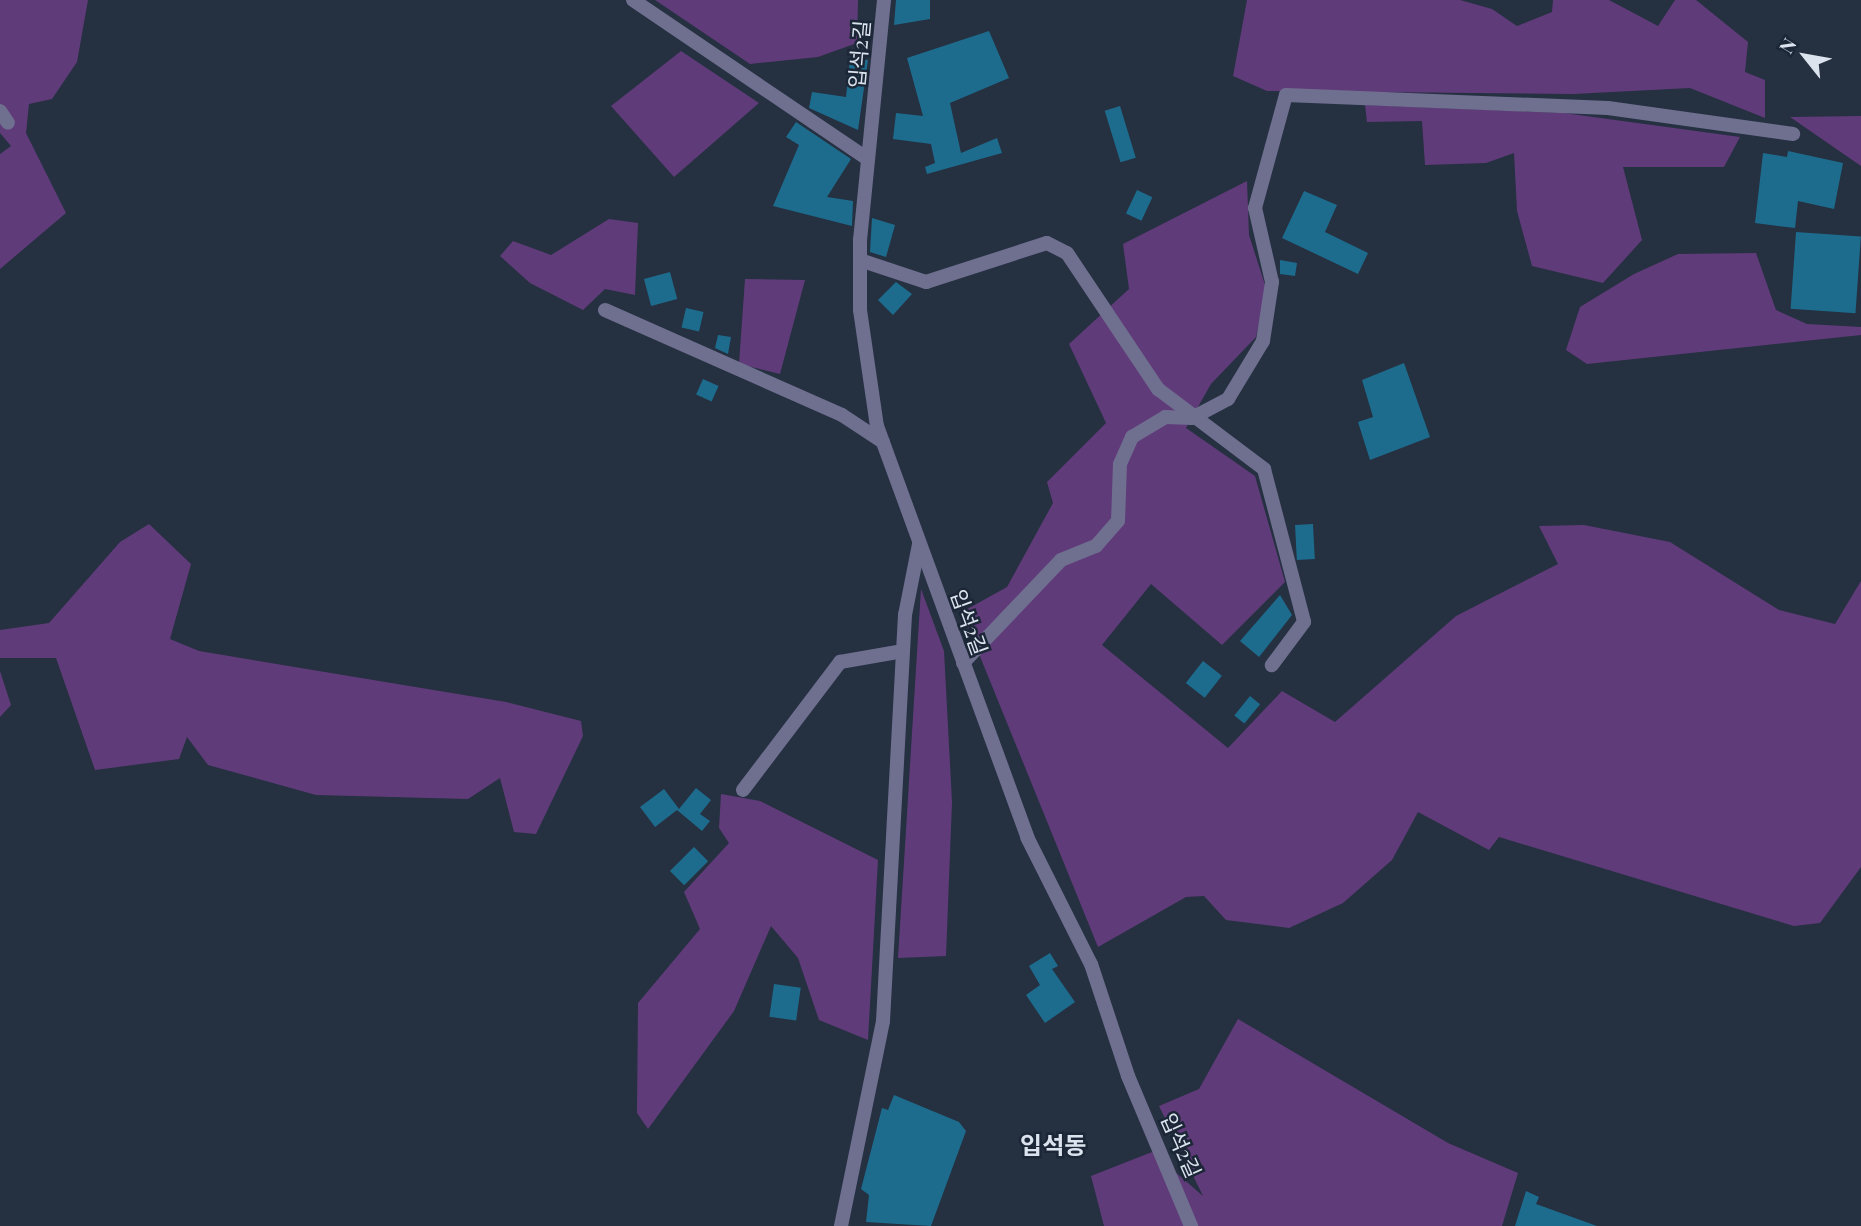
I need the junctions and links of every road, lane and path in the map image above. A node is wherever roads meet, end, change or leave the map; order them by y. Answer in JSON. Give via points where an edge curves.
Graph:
{"nodes":[{"id":1,"x":633,"y":0,"type":"edge"},
{"id":2,"x":884,"y":0,"type":"edge"},
{"id":3,"x":1793,"y":134,"type":"dead end"},
{"id":4,"x":866,"y":158,"type":"junction"},
{"id":5,"x":860,"y":260,"type":"junction"},
{"id":6,"x":605,"y":310,"type":"dead end"},
{"id":7,"x":1192,"y":418,"type":"junction"},
{"id":8,"x":883,"y":442,"type":"junction"},
{"id":9,"x":919,"y":543,"type":"junction"},
{"id":10,"x":903,"y":652,"type":"junction"},
{"id":11,"x":963,"y":663,"type":"junction"},
{"id":12,"x":1272,"y":665,"type":"dead end"},
{"id":13,"x":743,"y":790,"type":"dead end"},
{"id":14,"x":842,"y":1226,"type":"edge"},
{"id":15,"x":1191,"y":1226,"type":"edge"}],
"edges":[{"from":1,"to":4,"type":"street"},
{"from":2,"to":4,"type":"street","name":"입석2길"},
{"from":3,"to":7,"type":"street","via":[[1608,108],[1286,95],[1255,208],[1272,282],[1263,341],[1228,398]]},
{"from":4,"to":5,"type":"street","name":"입석2길"},
{"from":5,"to":7,"type":"street","via":[[926,282],[1047,243],[1057,248],[1101,298],[1158,390]]},
{"from":5,"to":8,"type":"street","name":"입석2길","via":[[859,310]]},
{"from":6,"to":8,"type":"street","via":[[842,415]]},
{"from":7,"to":11,"type":"street","via":[[1165,417],[1132,436],[1120,464],[1118,521],[1096,546],[1061,561]]},
{"from":7,"to":12,"type":"street","via":[[1264,469],[1304,622]]},
{"from":8,"to":9,"type":"street","name":"입석2길"},
{"from":9,"to":10,"type":"street"},
{"from":9,"to":11,"type":"street","name":"입석2길"},
{"from":10,"to":13,"type":"street","via":[[839,662]]},
{"from":10,"to":14,"type":"street","via":[[883,1021]]},
{"from":11,"to":15,"type":"street","name":"입석2길","via":[[1027,837],[1091,964],[1128,1076]]}]}
